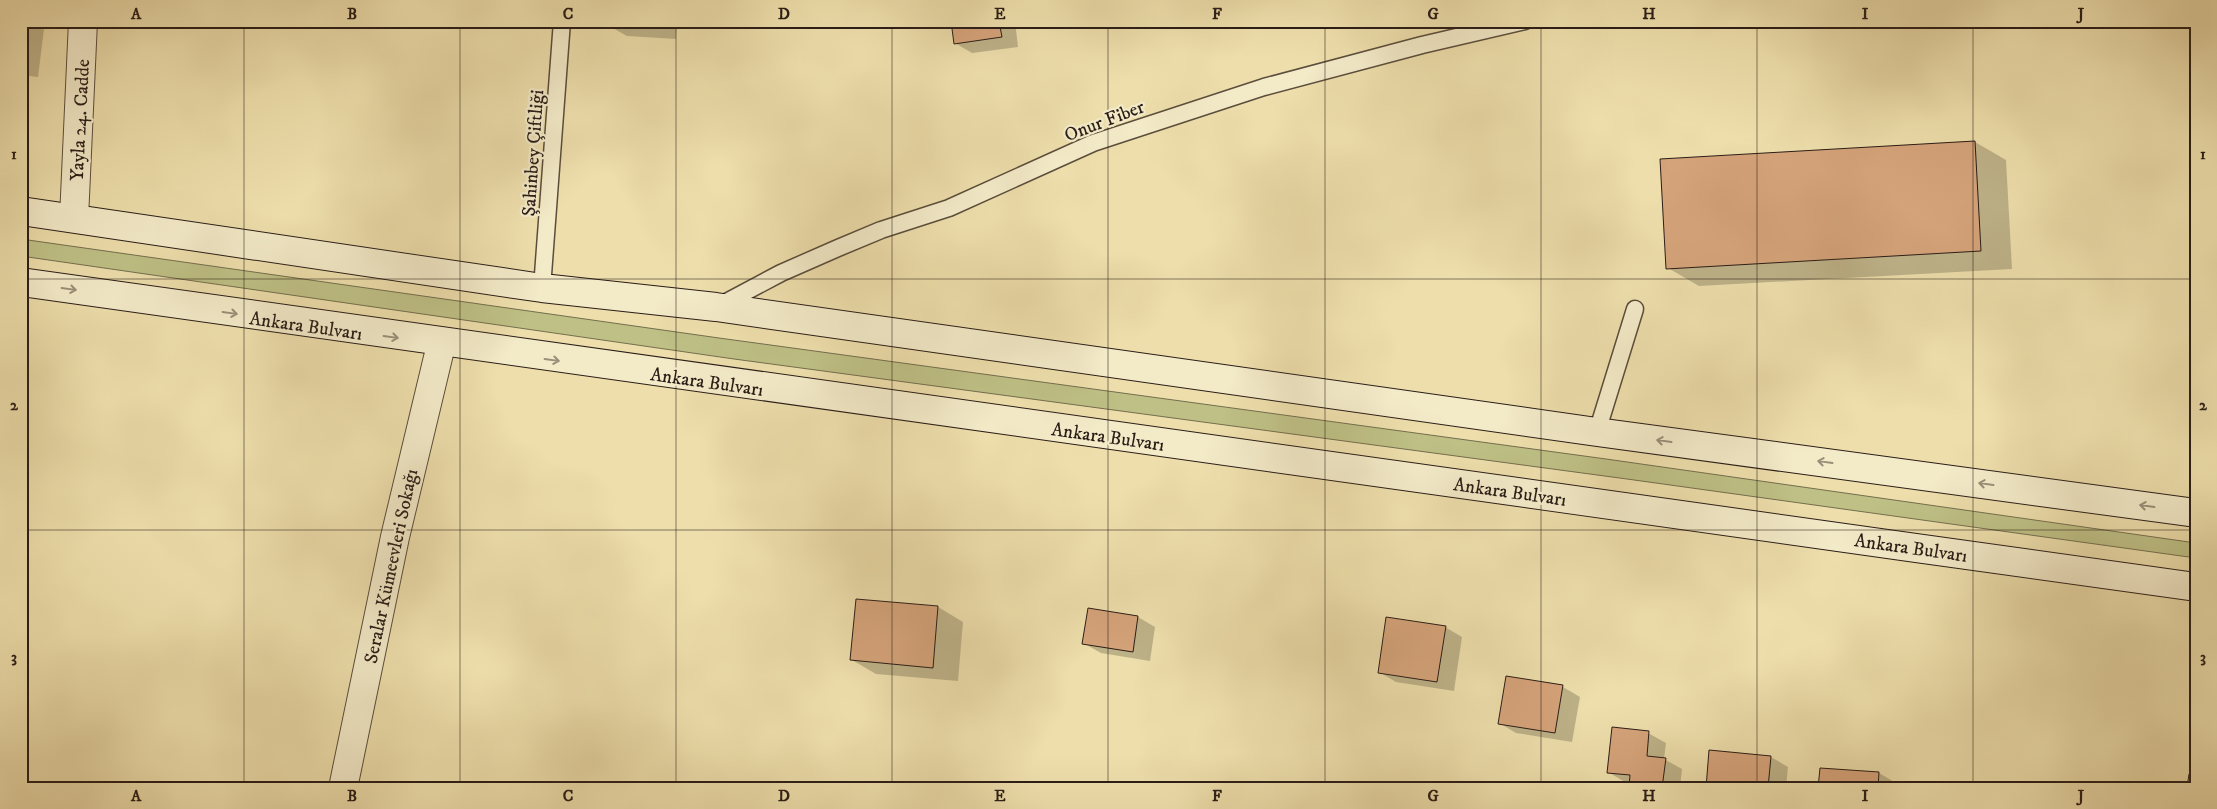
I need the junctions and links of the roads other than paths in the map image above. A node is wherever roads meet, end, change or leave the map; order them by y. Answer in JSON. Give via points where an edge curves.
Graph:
{"nodes":[{"id":1,"x":83,"y":21,"type":"edge"},
{"id":2,"x":562,"y":21,"type":"edge"},
{"id":3,"x":1525,"y":21,"type":"edge"},
{"id":4,"x":21,"y":211,"type":"edge"},
{"id":5,"x":74,"y":218,"type":"junction"},
{"id":6,"x":21,"y":282,"type":"edge"},
{"id":7,"x":542,"y":288,"type":"junction"},
{"id":8,"x":716,"y":307,"type":"junction"},
{"id":9,"x":1635,"y":310,"type":"dead end"},
{"id":10,"x":441,"y":345,"type":"junction"},
{"id":11,"x":1597,"y":432,"type":"junction"},
{"id":12,"x":2196,"y":512,"type":"edge"},
{"id":13,"x":2196,"y":588,"type":"edge"},
{"id":14,"x":343,"y":788,"type":"edge"}],
"edges":[{"from":1,"to":5,"type":"main road","name":"Yayla 24. Cadde"},
{"from":2,"to":7,"type":"lane","name":"Şahinbey Çiftliği"},
{"from":3,"to":8,"type":"lane","name":"Onur Fiber","via":[[1264,87],[1093,143],[949,208],[838,248]]},
{"from":4,"to":5,"type":"main road"},
{"from":5,"to":7,"type":"main road"},
{"from":6,"to":10,"type":"main road","name":"Ankara Bulvarı","one_way":true},
{"from":7,"to":8,"type":"main road"},
{"from":8,"to":11,"type":"main road"},
{"from":9,"to":11,"type":"lane"},
{"from":10,"to":13,"type":"main road","name":"Ankara Bulvarı","one_way":true,"via":[[1581,500]]},
{"from":10,"to":14,"type":"main road","name":"Seralar Kümeevleri Sokağı","via":[[395,537]]},
{"from":12,"to":11,"type":"main road","one_way":true}]}
